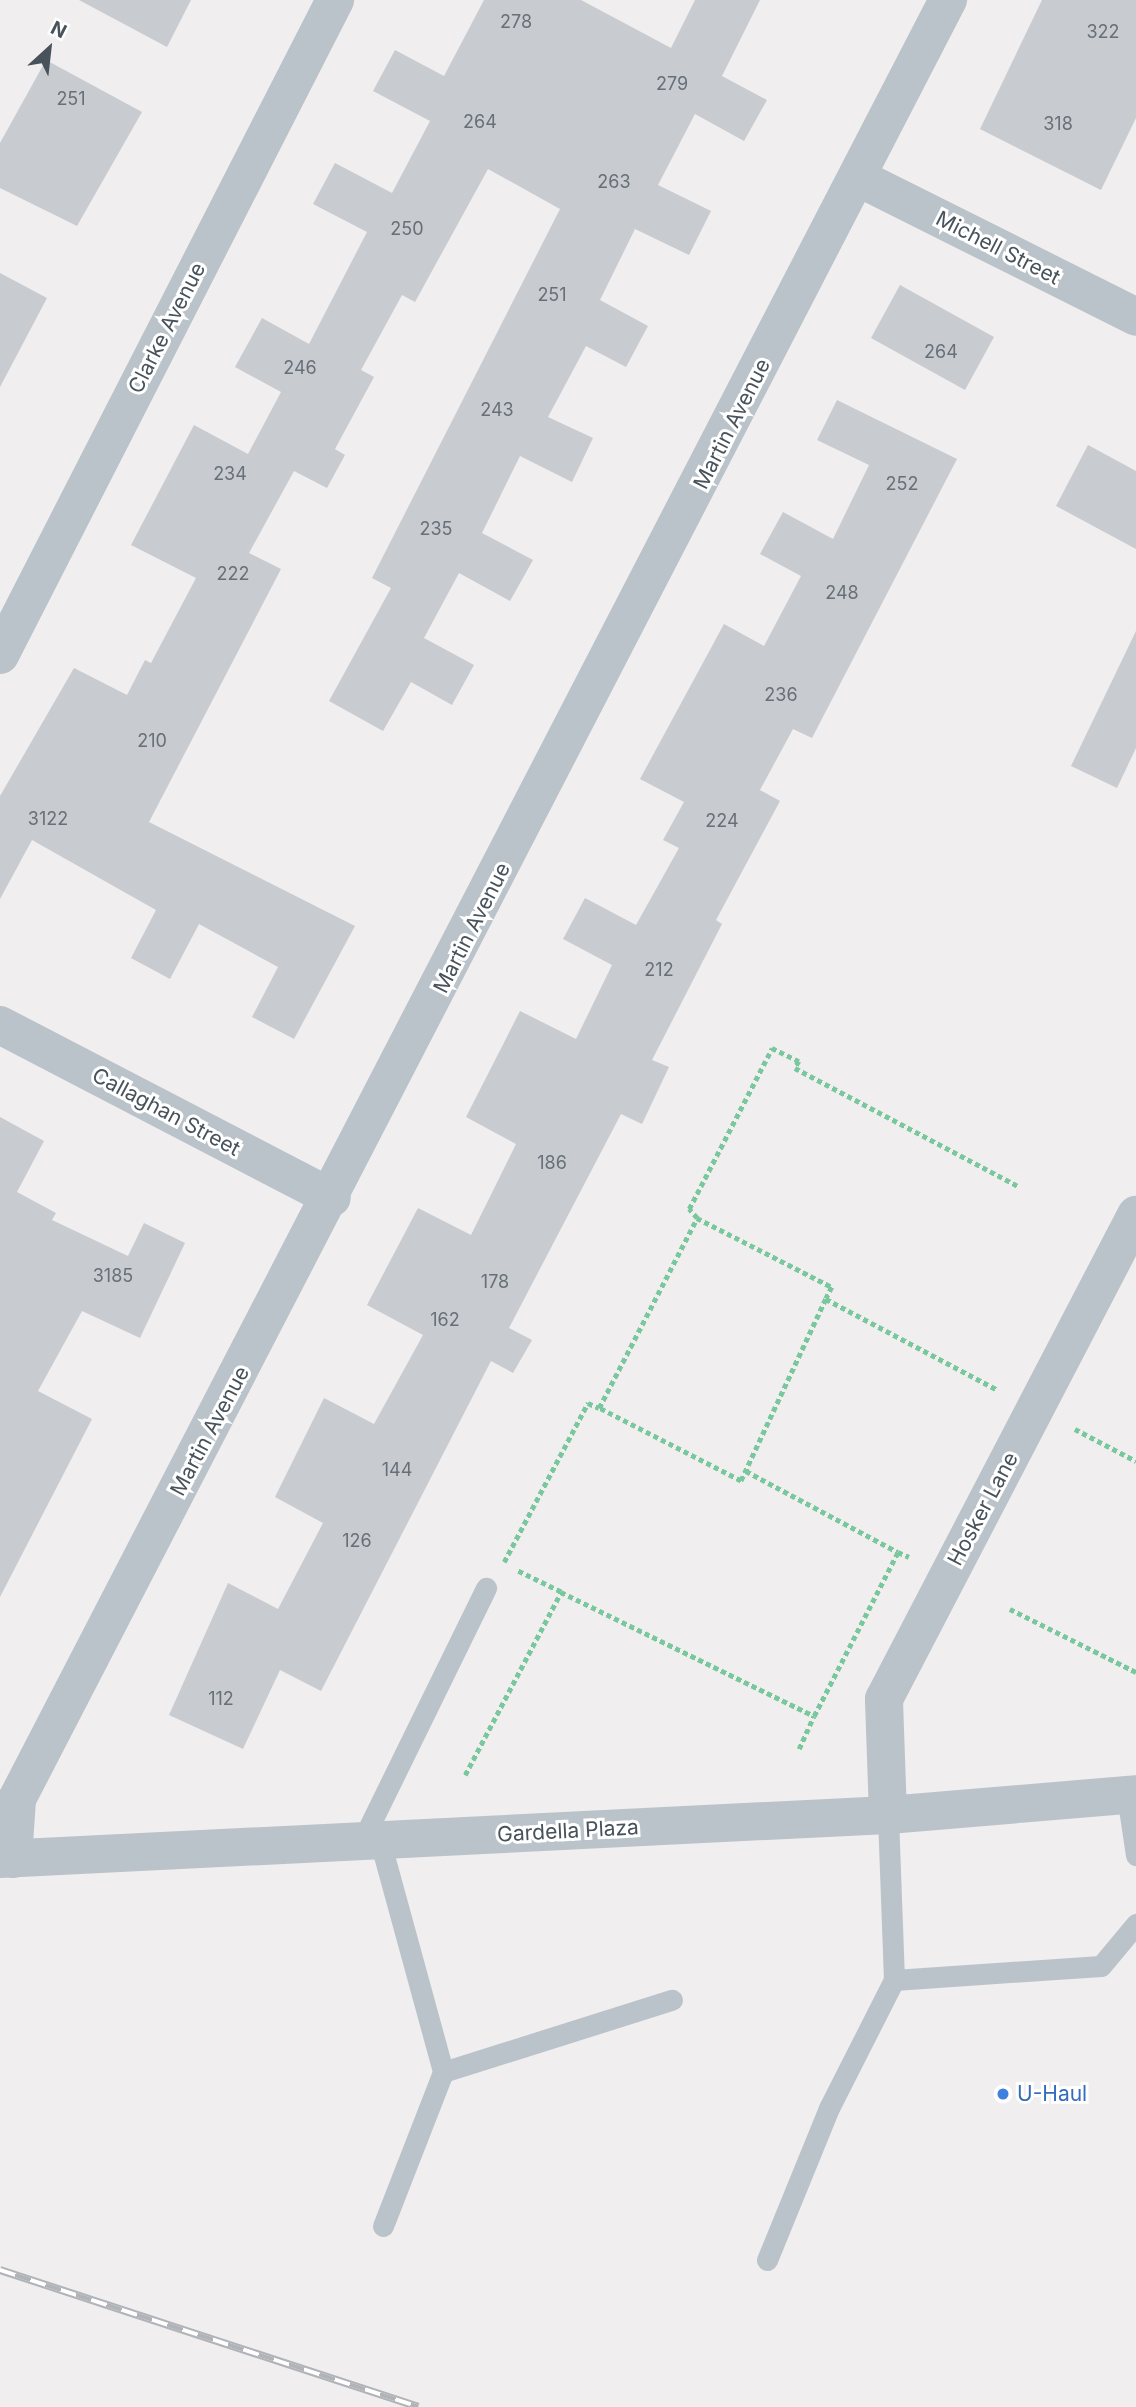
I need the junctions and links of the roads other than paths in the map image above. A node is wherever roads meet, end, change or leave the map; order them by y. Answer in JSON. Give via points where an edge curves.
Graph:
{"nodes":[{"id":1,"x":335,"y":0,"type":"edge"},
{"id":2,"x":948,"y":0,"type":"edge"},
{"id":3,"x":859,"y":178,"type":"junction"},
{"id":4,"x":1136,"y":317,"type":"edge"},
{"id":5,"x":0,"y":655,"type":"edge"},
{"id":6,"x":0,"y":1025,"type":"edge"},
{"id":7,"x":332,"y":1198,"type":"junction"},
{"id":8,"x":1136,"y":1215,"type":"edge"},
{"id":9,"x":486,"y":1588,"type":"dead end"},
{"id":10,"x":1131,"y":1794,"type":"edge"},
{"id":11,"x":888,"y":1815,"type":"junction"},
{"id":12,"x":371,"y":1841,"type":"junction"},
{"id":13,"x":1136,"y":1854,"type":"edge"},
{"id":14,"x":6,"y":1859,"type":"edge"},
{"id":15,"x":1136,"y":1924,"type":"edge"},
{"id":16,"x":894,"y":1980,"type":"junction"},
{"id":17,"x":672,"y":2000,"type":"dead end"},
{"id":18,"x":443,"y":2072,"type":"junction"},
{"id":19,"x":383,"y":2226,"type":"dead end"},
{"id":20,"x":767,"y":2260,"type":"dead end"}],
"edges":[{"from":1,"to":5,"type":"street","name":"Clarke Avenue"},
{"from":2,"to":3,"type":"street","name":"Martin Avenue"},
{"from":3,"to":4,"type":"street","name":"Michell Street"},
{"from":3,"to":7,"type":"street","name":"Martin Avenue"},
{"from":6,"to":7,"type":"street","name":"Callaghan Street"},
{"from":7,"to":14,"type":"street","name":"Martin Avenue","via":[[18,1799]]},
{"from":8,"to":11,"type":"street","name":"Hosker Lane","via":[[884,1699]]},
{"from":9,"to":12,"type":"lane"},
{"from":10,"to":11,"type":"street","name":"Gardella Plaza"},
{"from":10,"to":13,"type":"lane"},
{"from":11,"to":12,"type":"street","name":"Gardella Plaza"},
{"from":11,"to":16,"type":"lane"},
{"from":12,"to":14,"type":"street","name":"Gardella Plaza"},
{"from":12,"to":18,"type":"lane"},
{"from":15,"to":16,"type":"lane","via":[[1101,1966]]},
{"from":16,"to":20,"type":"lane","via":[[829,2108]]},
{"from":17,"to":18,"type":"lane"},
{"from":18,"to":19,"type":"lane"}]}
